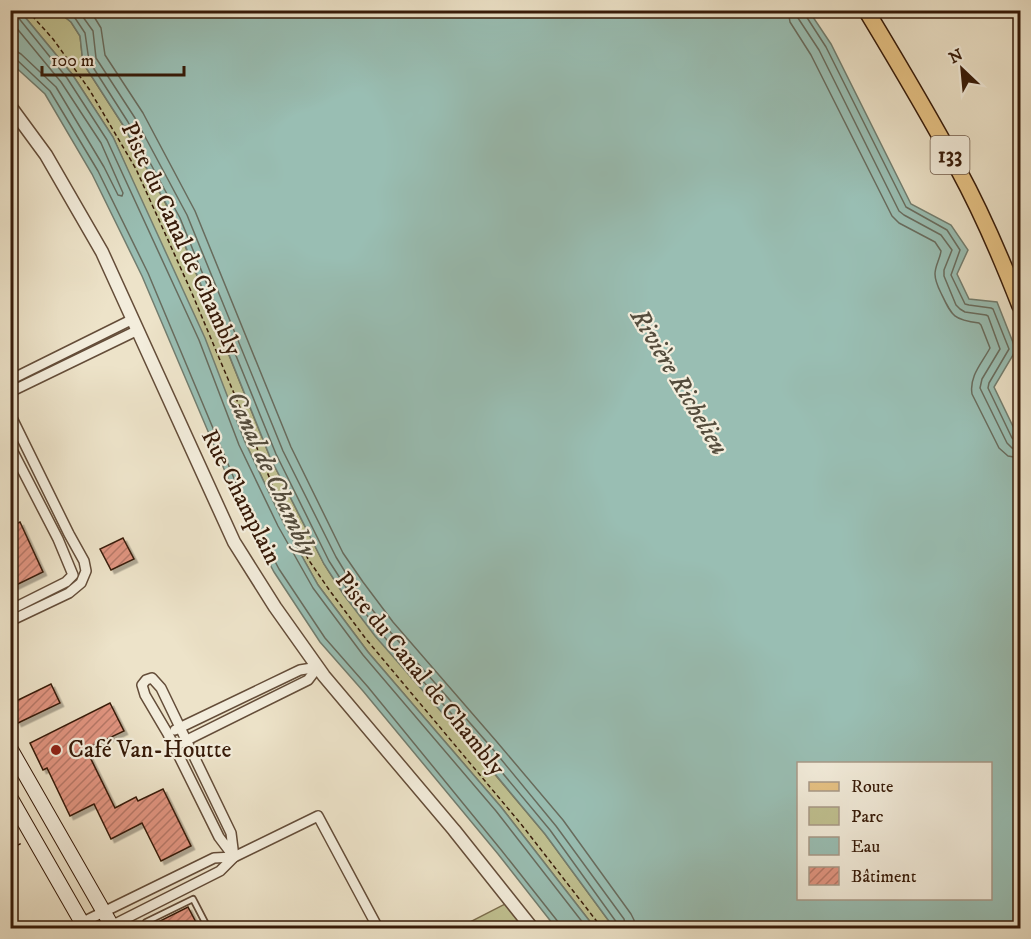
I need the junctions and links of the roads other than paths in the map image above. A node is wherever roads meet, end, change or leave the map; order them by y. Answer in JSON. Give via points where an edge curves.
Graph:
{"nodes":[{"id":1,"x":866,"y":10,"type":"edge"},
{"id":2,"x":10,"y":106,"type":"edge"},
{"id":3,"x":1020,"y":306,"type":"edge"},
{"id":4,"x":135,"y":324,"type":"junction"},
{"id":5,"x":10,"y":380,"type":"edge"},
{"id":6,"x":10,"y":392,"type":"edge"},
{"id":7,"x":10,"y":414,"type":"edge"},
{"id":8,"x":10,"y":446,"type":"edge"},
{"id":9,"x":36,"y":466,"type":"junction"},
{"id":10,"x":24,"y":472,"type":"junction"},
{"id":11,"x":69,"y":534,"type":"junction"},
{"id":12,"x":58,"y":539,"type":"junction"},
{"id":13,"x":86,"y":571,"type":"junction"},
{"id":14,"x":73,"y":575,"type":"junction"},
{"id":15,"x":10,"y":610,"type":"edge"},
{"id":16,"x":10,"y":621,"type":"edge"},
{"id":17,"x":318,"y":667,"type":"junction"},
{"id":18,"x":180,"y":728,"type":"junction"},
{"id":19,"x":168,"y":734,"type":"junction"},
{"id":20,"x":187,"y":741,"type":"junction"},
{"id":21,"x":174,"y":747,"type":"junction"},
{"id":22,"x":10,"y":748,"type":"edge"},
{"id":23,"x":210,"y":789,"type":"junction"},
{"id":24,"x":198,"y":796,"type":"junction"},
{"id":25,"x":10,"y":797,"type":"edge"},
{"id":26,"x":234,"y":857,"type":"junction"},
{"id":27,"x":172,"y":879,"type":"junction"},
{"id":28,"x":183,"y":890,"type":"junction"},
{"id":29,"x":193,"y":899,"type":"junction"},
{"id":30,"x":104,"y":912,"type":"junction"},
{"id":31,"x":83,"y":926,"type":"edge"},
{"id":32,"x":110,"y":928,"type":"edge"},
{"id":33,"x":142,"y":928,"type":"edge"},
{"id":34,"x":208,"y":928,"type":"edge"},
{"id":35,"x":378,"y":928,"type":"edge"},
{"id":36,"x":532,"y":928,"type":"edge"}],
"edges":[{"from":1,"to":3,"type":"main road","number":"133","via":[[958,170]]},
{"from":2,"to":4,"type":"street","name":"Rue Champlain","via":[[46,155],[102,252]]},
{"from":4,"to":5,"type":"street"},
{"from":4,"to":6,"type":"street"},
{"from":4,"to":17,"type":"street","name":"Rue Champlain","via":[[234,542]]},
{"from":7,"to":9,"type":"street"},
{"from":8,"to":10,"type":"street"},
{"from":9,"to":10,"type":"street"},
{"from":9,"to":11,"type":"street"},
{"from":10,"to":12,"type":"street"},
{"from":11,"to":12,"type":"street"},
{"from":11,"to":13,"type":"street"},
{"from":12,"to":14,"type":"street"},
{"from":13,"to":14,"type":"street"},
{"from":13,"to":16,"type":"street","via":[[81,584],[69,593]]},
{"from":14,"to":15,"type":"street"},
{"from":17,"to":18,"type":"street","via":[[300,670]]},
{"from":17,"to":20,"type":"street","via":[[308,680]]},
{"from":17,"to":36,"type":"street","name":"Rue Champlain"},
{"from":18,"to":19,"type":"street"},
{"from":18,"to":19,"type":"street","via":[[161,688],[152,678],[146,680],[142,685],[146,695]]},
{"from":18,"to":20,"type":"street"},
{"from":19,"to":21,"type":"street"},
{"from":20,"to":21,"type":"street"},
{"from":20,"to":23,"type":"street"},
{"from":21,"to":24,"type":"street"},
{"from":22,"to":30,"type":"main road"},
{"from":23,"to":24,"type":"street"},
{"from":23,"to":26,"type":"street","via":[[231,833]]},
{"from":24,"to":26,"type":"street"},
{"from":25,"to":31,"type":"main road"},
{"from":26,"to":27,"type":"street","via":[[214,858]]},
{"from":26,"to":28,"type":"street","via":[[220,871]]},
{"from":26,"to":35,"type":"street","via":[[318,816]]},
{"from":27,"to":28,"type":"street"},
{"from":27,"to":30,"type":"street"},
{"from":28,"to":29,"type":"lane"},
{"from":28,"to":32,"type":"street"},
{"from":29,"to":33,"type":"lane","via":[[146,922]]},
{"from":29,"to":34,"type":"lane"},
{"from":30,"to":31,"type":"street"},
{"from":30,"to":32,"type":"main road"}]}
